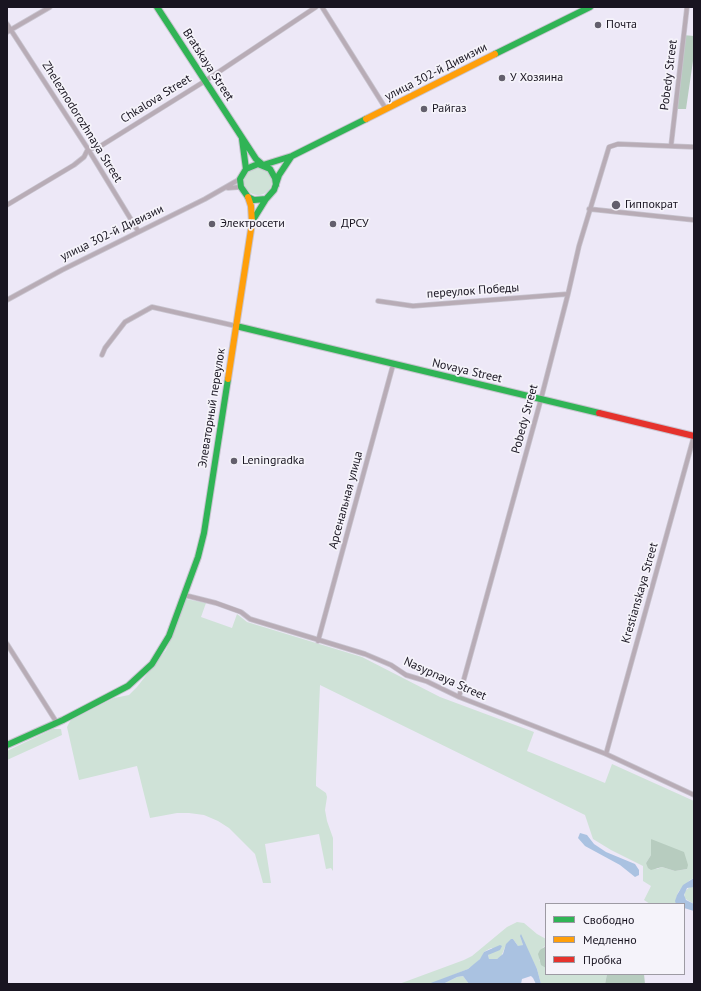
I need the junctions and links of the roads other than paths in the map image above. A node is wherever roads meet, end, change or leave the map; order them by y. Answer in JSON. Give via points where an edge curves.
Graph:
{"nodes":[{"id":1,"x":50,"y":7,"type":"edge"},
{"id":2,"x":157,"y":7,"type":"edge"},
{"id":3,"x":316,"y":7,"type":"edge"},
{"id":4,"x":322,"y":7,"type":"edge"},
{"id":5,"x":590,"y":7,"type":"edge"},
{"id":6,"x":687,"y":7,"type":"edge"},
{"id":7,"x":7,"y":24,"type":"edge"},
{"id":8,"x":9,"y":31,"type":"edge"},
{"id":9,"x":204,"y":81,"type":"junction"},
{"id":10,"x":386,"y":109,"type":"junction"},
{"id":11,"x":242,"y":135,"type":"junction"},
{"id":12,"x":671,"y":146,"type":"junction"},
{"id":13,"x":694,"y":147,"type":"edge"},
{"id":14,"x":88,"y":149,"type":"junction"},
{"id":15,"x":292,"y":156,"type":"junction"},
{"id":16,"x":263,"y":165,"type":"junction"},
{"id":17,"x":246,"y":169,"type":"junction"},
{"id":18,"x":240,"y":179,"type":"junction"},
{"id":19,"x":276,"y":184,"type":"junction"},
{"id":20,"x":241,"y":187,"type":"junction"},
{"id":21,"x":228,"y":188,"type":"junction"},
{"id":22,"x":248,"y":197,"type":"junction"},
{"id":23,"x":266,"y":199,"type":"junction"},
{"id":24,"x":7,"y":205,"type":"edge"},
{"id":25,"x":589,"y":208,"type":"junction"},
{"id":26,"x":694,"y":220,"type":"edge"},
{"id":27,"x":252,"y":223,"type":"junction"},
{"id":28,"x":138,"y":231,"type":"junction"},
{"id":29,"x":568,"y":294,"type":"junction"},
{"id":30,"x":7,"y":300,"type":"edge"},
{"id":31,"x":378,"y":301,"type":"dead end"},
{"id":32,"x":236,"y":326,"type":"junction"},
{"id":33,"x":102,"y":355,"type":"dead end"},
{"id":34,"x":393,"y":365,"type":"junction"},
{"id":35,"x":541,"y":399,"type":"junction"},
{"id":36,"x":694,"y":436,"type":"edge"},
{"id":37,"x":184,"y":595,"type":"junction"},
{"id":38,"x":318,"y":641,"type":"junction"},
{"id":39,"x":7,"y":644,"type":"edge"},
{"id":40,"x":459,"y":697,"type":"junction"},
{"id":41,"x":57,"y":723,"type":"junction"},
{"id":42,"x":7,"y":746,"type":"edge"},
{"id":43,"x":606,"y":754,"type":"junction"},
{"id":44,"x":694,"y":795,"type":"edge"}],
"edges":[{"from":1,"to":8,"type":"street"},
{"from":2,"to":9,"type":"main road","name":"Bratskaya Street"},
{"from":3,"to":9,"type":"street","name":"Chkalova Street"},
{"from":4,"to":10,"type":"street"},
{"from":5,"to":10,"type":"main road","name":"улица 302-й Дивизии"},
{"from":6,"to":12,"type":"street","name":"Pobedy Street"},
{"from":7,"to":8,"type":"street","name":"Zheleznodorozhnaya Street"},
{"from":8,"to":14,"type":"street","name":"Zheleznodorozhnaya Street"},
{"from":9,"to":11,"type":"main road","name":"Bratskaya Street"},
{"from":9,"to":14,"type":"street","name":"Chkalova Street","via":[[99,147]]},
{"from":10,"to":15,"type":"main road","name":"улица 302-й Дивизии"},
{"from":11,"to":16,"type":"main road","name":"Bratskaya Street","via":[[256,159]]},
{"from":11,"to":17,"type":"main road","name":"Bratskaya Street"},
{"from":12,"to":13,"type":"street"},
{"from":12,"to":25,"type":"street","name":"Pobedy Street","via":[[618,144],[609,147]]},
{"from":14,"to":24,"type":"street","name":"Chkalova Street","via":[[84,157],[74,165]]},
{"from":14,"to":28,"type":"street","name":"Zheleznodorozhnaya Street"},
{"from":15,"to":16,"type":"main road","name":"улица 302-й Дивизии"},
{"from":15,"to":19,"type":"main road"},
{"from":16,"to":17,"type":"main road","via":[[258,164]]},
{"from":16,"to":19,"type":"main road","via":[[274,174]]},
{"from":17,"to":18,"type":"main road"},
{"from":18,"to":20,"type":"main road"},
{"from":18,"to":21,"type":"street","name":"улица 302-й Дивизии"},
{"from":19,"to":23,"type":"main road"},
{"from":20,"to":21,"type":"street","name":"улица 302-й Дивизии"},
{"from":20,"to":22,"type":"main road"},
{"from":21,"to":28,"type":"street","name":"улица 302-й Дивизии"},
{"from":22,"to":23,"type":"main road","via":[[254,200]]},
{"from":22,"to":27,"type":"main road","name":"Элеваторный переулок"},
{"from":23,"to":27,"type":"main road","name":"Элеваторный переулок"},
{"from":25,"to":26,"type":"street"},
{"from":25,"to":29,"type":"street","name":"Pobedy Street"},
{"from":27,"to":32,"type":"main road","name":"Элеваторный переулок"},
{"from":28,"to":30,"type":"street","name":"улица 302-й Дивизии"},
{"from":29,"to":31,"type":"street","name":"переулок Победы","via":[[413,306]]},
{"from":29,"to":35,"type":"street","name":"Pobedy Street"},
{"from":32,"to":33,"type":"street","via":[[152,307],[125,322]]},
{"from":32,"to":34,"type":"main road","name":"Novaya Street"},
{"from":32,"to":37,"type":"main road","name":"Элеваторный переулок","via":[[204,533]]},
{"from":34,"to":35,"type":"main road","name":"Novaya Street"},
{"from":34,"to":38,"type":"street","name":"Арсенальная улица"},
{"from":35,"to":36,"type":"main road","name":"Novaya Street"},
{"from":35,"to":40,"type":"street","name":"Pobedy Street"},
{"from":36,"to":43,"type":"street","name":"Krestianskaya Street"},
{"from":37,"to":38,"type":"street","name":"Nasypnaya Street","via":[[216,603],[241,612],[250,619]]},
{"from":37,"to":41,"type":"main road","name":"Элеваторный переулок","via":[[164,646],[141,676],[114,694]]},
{"from":38,"to":40,"type":"street","name":"Nasypnaya Street","via":[[365,654],[391,665],[406,675],[426,681]]},
{"from":39,"to":41,"type":"street"},
{"from":40,"to":43,"type":"street","name":"Nasypnaya Street"},
{"from":41,"to":42,"type":"main road","name":"Элеваторный переулок"},
{"from":43,"to":44,"type":"street","name":"Nasypnaya Street"}]}
